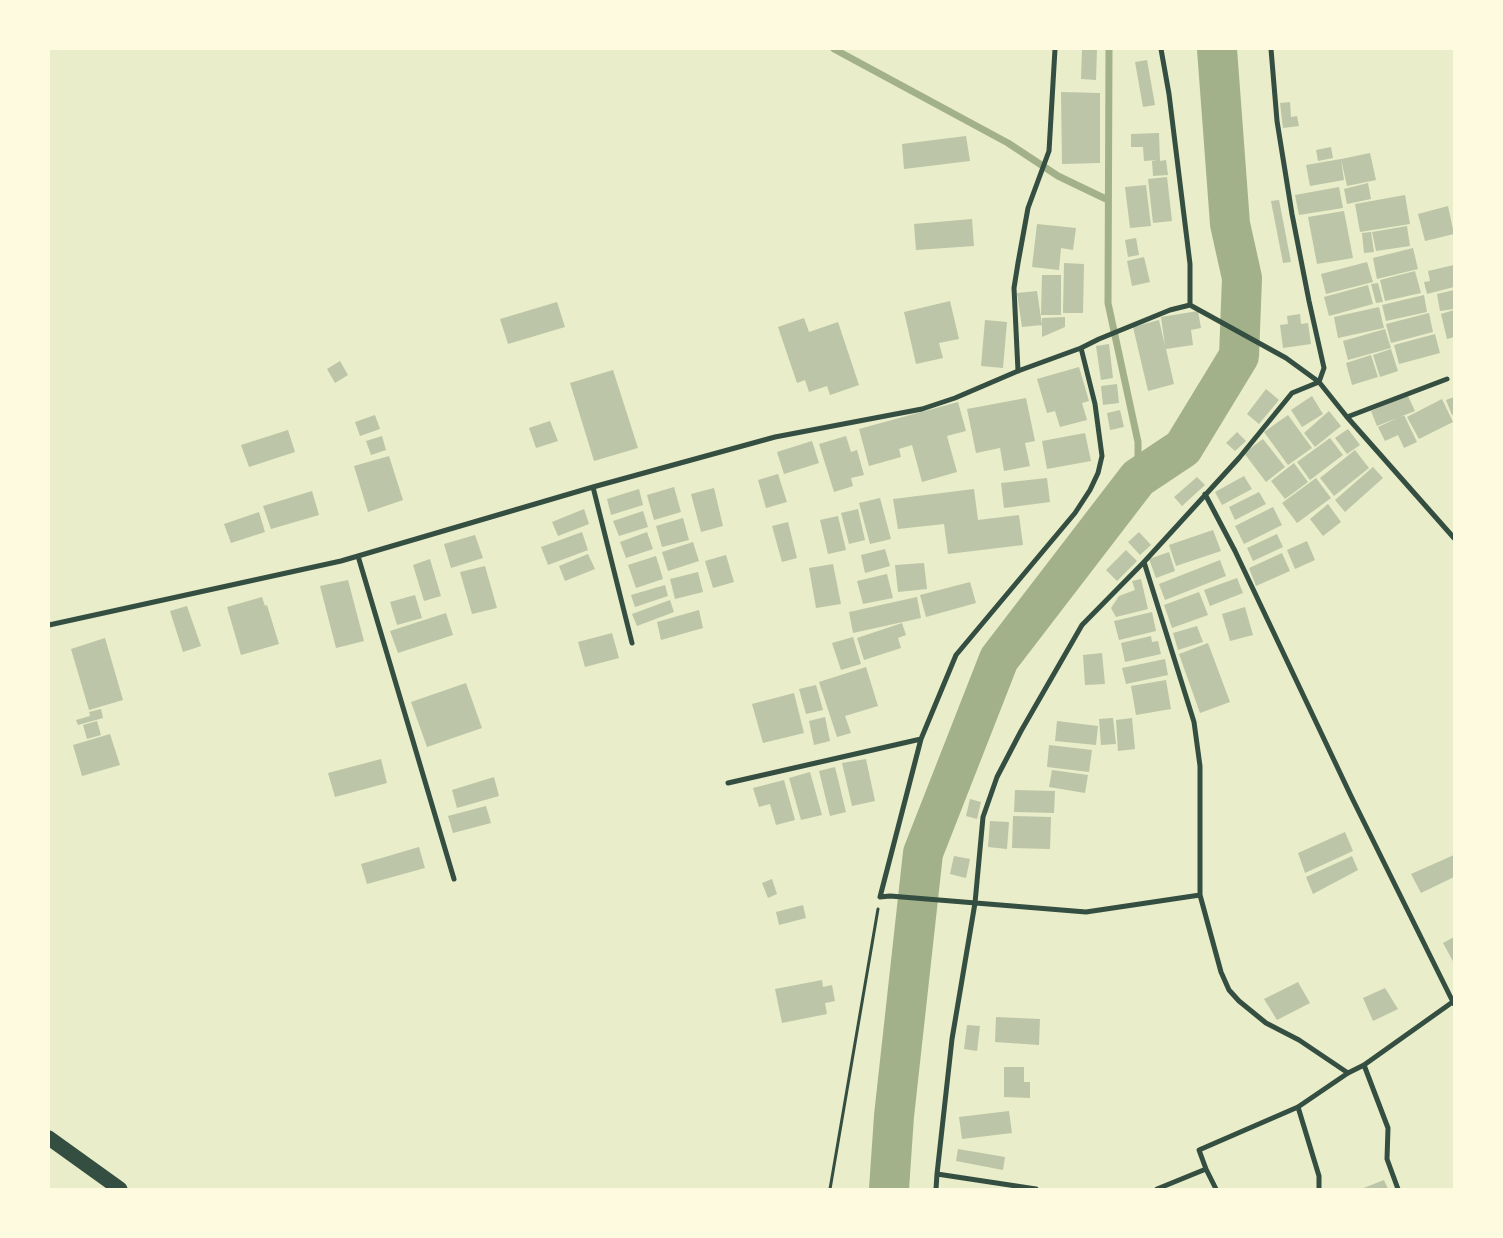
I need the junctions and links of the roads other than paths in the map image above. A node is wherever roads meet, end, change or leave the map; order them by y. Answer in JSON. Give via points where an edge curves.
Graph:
{"nodes":[{"id":1,"x":1055,"y":49,"type":"edge"},
{"id":2,"x":1161,"y":49,"type":"edge"},
{"id":3,"x":1271,"y":49,"type":"edge"},
{"id":4,"x":1190,"y":305,"type":"junction"},
{"id":5,"x":1081,"y":348,"type":"junction"},
{"id":6,"x":1018,"y":371,"type":"junction"},
{"id":7,"x":1448,"y":380,"type":"dead end"},
{"id":8,"x":1319,"y":382,"type":"junction"},
{"id":9,"x":1347,"y":417,"type":"junction"},
{"id":10,"x":593,"y":487,"type":"junction"},
{"id":11,"x":1206,"y":494,"type":"junction"},
{"id":12,"x":1454,"y":538,"type":"edge"},
{"id":13,"x":358,"y":556,"type":"junction"},
{"id":14,"x":1144,"y":562,"type":"junction"},
{"id":15,"x":49,"y":623,"type":"edge"},
{"id":16,"x":632,"y":642,"type":"dead end"},
{"id":17,"x":921,"y":739,"type":"junction"},
{"id":18,"x":728,"y":784,"type":"dead end"},
{"id":19,"x":454,"y":879,"type":"dead end"},
{"id":20,"x":1200,"y":895,"type":"junction"},
{"id":21,"x":975,"y":903,"type":"junction"},
{"id":22,"x":1454,"y":1002,"type":"edge"},
{"id":23,"x":1364,"y":1064,"type":"junction"},
{"id":24,"x":1348,"y":1073,"type":"junction"},
{"id":25,"x":1298,"y":1107,"type":"junction"},
{"id":26,"x":49,"y":1138,"type":"edge"},
{"id":27,"x":1206,"y":1169,"type":"junction"},
{"id":28,"x":937,"y":1174,"type":"junction"},
{"id":29,"x":120,"y":1189,"type":"edge"},
{"id":30,"x":936,"y":1189,"type":"edge"},
{"id":31,"x":1036,"y":1189,"type":"edge"},
{"id":32,"x":1157,"y":1189,"type":"edge"},
{"id":33,"x":1216,"y":1189,"type":"edge"},
{"id":34,"x":1319,"y":1189,"type":"edge"},
{"id":35,"x":1398,"y":1189,"type":"edge"}],
"edges":[{"from":1,"to":6,"type":"street","via":[[1049,151],[1028,208],[1014,288]]},
{"from":2,"to":4,"type":"street","via":[[1190,264]]},
{"from":3,"to":8,"type":"street","via":[[1277,121],[1292,214],[1324,368]]},
{"from":4,"to":5,"type":"street","via":[[1170,310]]},
{"from":4,"to":8,"type":"street","via":[[1286,358]]},
{"from":5,"to":6,"type":"street"},
{"from":5,"to":17,"type":"street","via":[[1095,404],[1102,456],[1098,473],[1075,513],[956,655]]},
{"from":6,"to":10,"type":"street","via":[[922,409],[775,437]]},
{"from":7,"to":9,"type":"street"},
{"from":8,"to":9,"type":"street"},
{"from":8,"to":11,"type":"street","via":[[1292,393]]},
{"from":9,"to":12,"type":"street"},
{"from":10,"to":13,"type":"street"},
{"from":10,"to":16,"type":"street"},
{"from":11,"to":14,"type":"street"},
{"from":11,"to":22,"type":"street"},
{"from":13,"to":15,"type":"street"},
{"from":13,"to":19,"type":"street"},
{"from":14,"to":20,"type":"street","via":[[1194,722],[1200,766]]},
{"from":14,"to":21,"type":"street","via":[[1082,625],[997,777],[983,817]]},
{"from":17,"to":18,"type":"street"},
{"from":17,"to":21,"type":"street","via":[[880,897]]},
{"from":20,"to":21,"type":"street","via":[[1086,912]]},
{"from":20,"to":24,"type":"street","via":[[1221,972],[1238,1001],[1266,1023],[1299,1040]]},
{"from":21,"to":28,"type":"street","via":[[952,1039]]},
{"from":22,"to":23,"type":"street"},
{"from":23,"to":24,"type":"street"},
{"from":23,"to":35,"type":"street","via":[[1388,1128],[1386,1159]]},
{"from":24,"to":25,"type":"street"},
{"from":25,"to":27,"type":"street","via":[[1199,1150]]},
{"from":25,"to":34,"type":"street","via":[[1319,1176]]},
{"from":26,"to":29,"type":"highway"},
{"from":27,"to":32,"type":"street"},
{"from":27,"to":33,"type":"street"},
{"from":28,"to":30,"type":"street"},
{"from":28,"to":31,"type":"street"}]}
